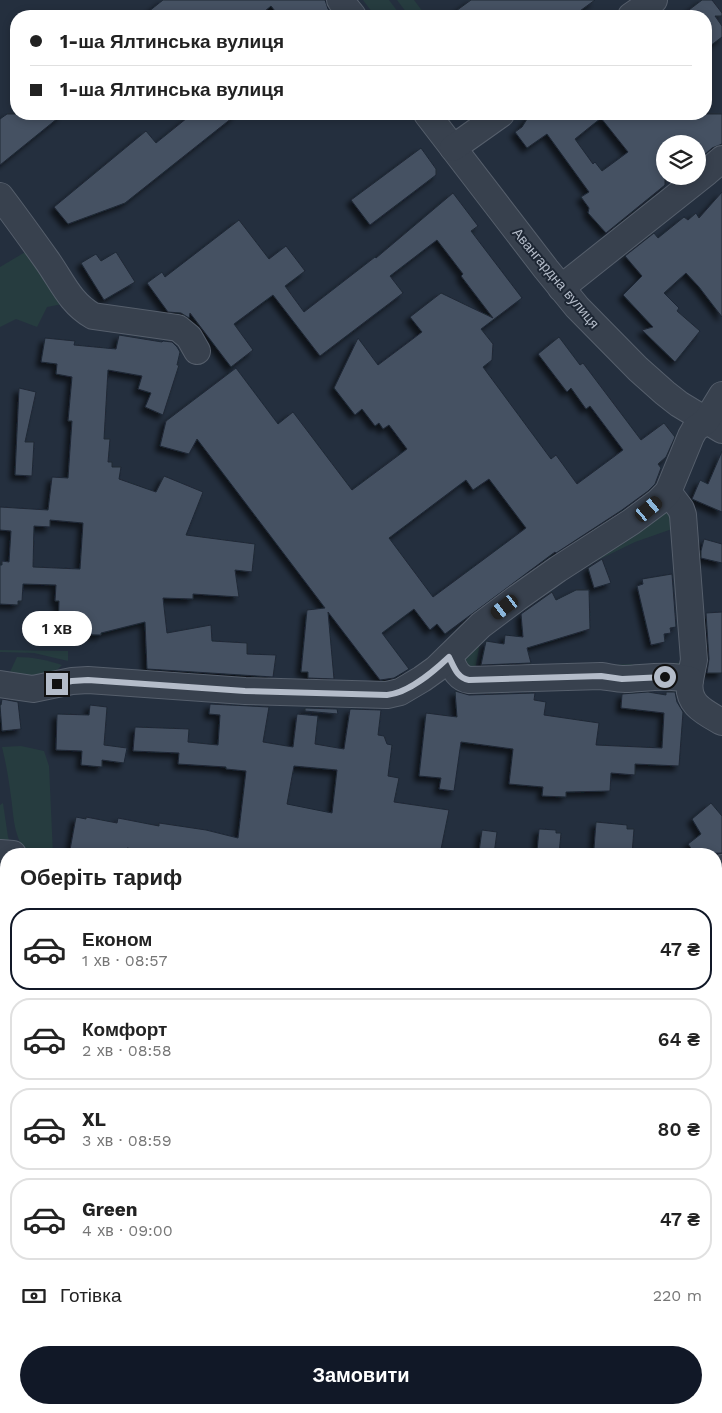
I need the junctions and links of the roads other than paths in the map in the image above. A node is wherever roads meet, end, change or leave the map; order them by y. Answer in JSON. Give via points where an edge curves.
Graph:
{"nodes":[{"id":1,"x":340,"y":0,"type":"edge"},
{"id":2,"x":654,"y":0,"type":"edge"},
{"id":3,"x":348,"y":10,"type":"edge"},
{"id":4,"x":640,"y":10,"type":"edge"},
{"id":5,"x":432,"y":120,"type":"edge"},
{"id":6,"x":493,"y":120,"type":"edge"},
{"id":7,"x":453,"y":148,"type":"junction"},
{"id":8,"x":722,"y":158,"type":"edge"},
{"id":9,"x":0,"y":196,"type":"edge"},
{"id":10,"x":561,"y":288,"type":"junction"},
{"id":11,"x":197,"y":351,"type":"dead end"},
{"id":12,"x":722,"y":395,"type":"edge"},
{"id":13,"x":714,"y":426,"type":"edge"},
{"id":14,"x":668,"y":492,"type":"junction"},
{"id":15,"x":449,"y":657,"type":"junction"},
{"id":16,"x":690,"y":680,"type":"junction"},
{"id":17,"x":0,"y":684,"type":"edge"},
{"id":18,"x":722,"y":722,"type":"edge"}],
"edges":[{"from":1,"to":3,"type":"street"},
{"from":2,"to":4,"type":"street"},
{"from":5,"to":7,"type":"street","name":"Авангардна вулиця"},
{"from":6,"to":7,"type":"street"},
{"from":7,"to":10,"type":"street","name":"Авангардна вулиця"},
{"from":8,"to":10,"type":"street"},
{"from":9,"to":11,"type":"street","via":[[72,300],[83,310],[93,316],[178,328],[189,337]]},
{"from":10,"to":13,"type":"street","name":"Авангардна вулиця","via":[[638,369],[665,393]]},
{"from":12,"to":13,"type":"street"},
{"from":13,"to":14,"type":"street","via":[[695,429]]},
{"from":14,"to":15,"type":"street","via":[[641,515],[558,569],[481,625]]},
{"from":14,"to":16,"type":"street","via":[[683,515],[694,660]]},
{"from":15,"to":16,"type":"street","via":[[459,676],[469,680],[601,676]]},
{"from":15,"to":17,"type":"street","via":[[422,679],[400,692],[387,695],[245,691],[88,680],[33,689]]},
{"from":16,"to":18,"type":"street","via":[[690,694],[699,708]]}]}
